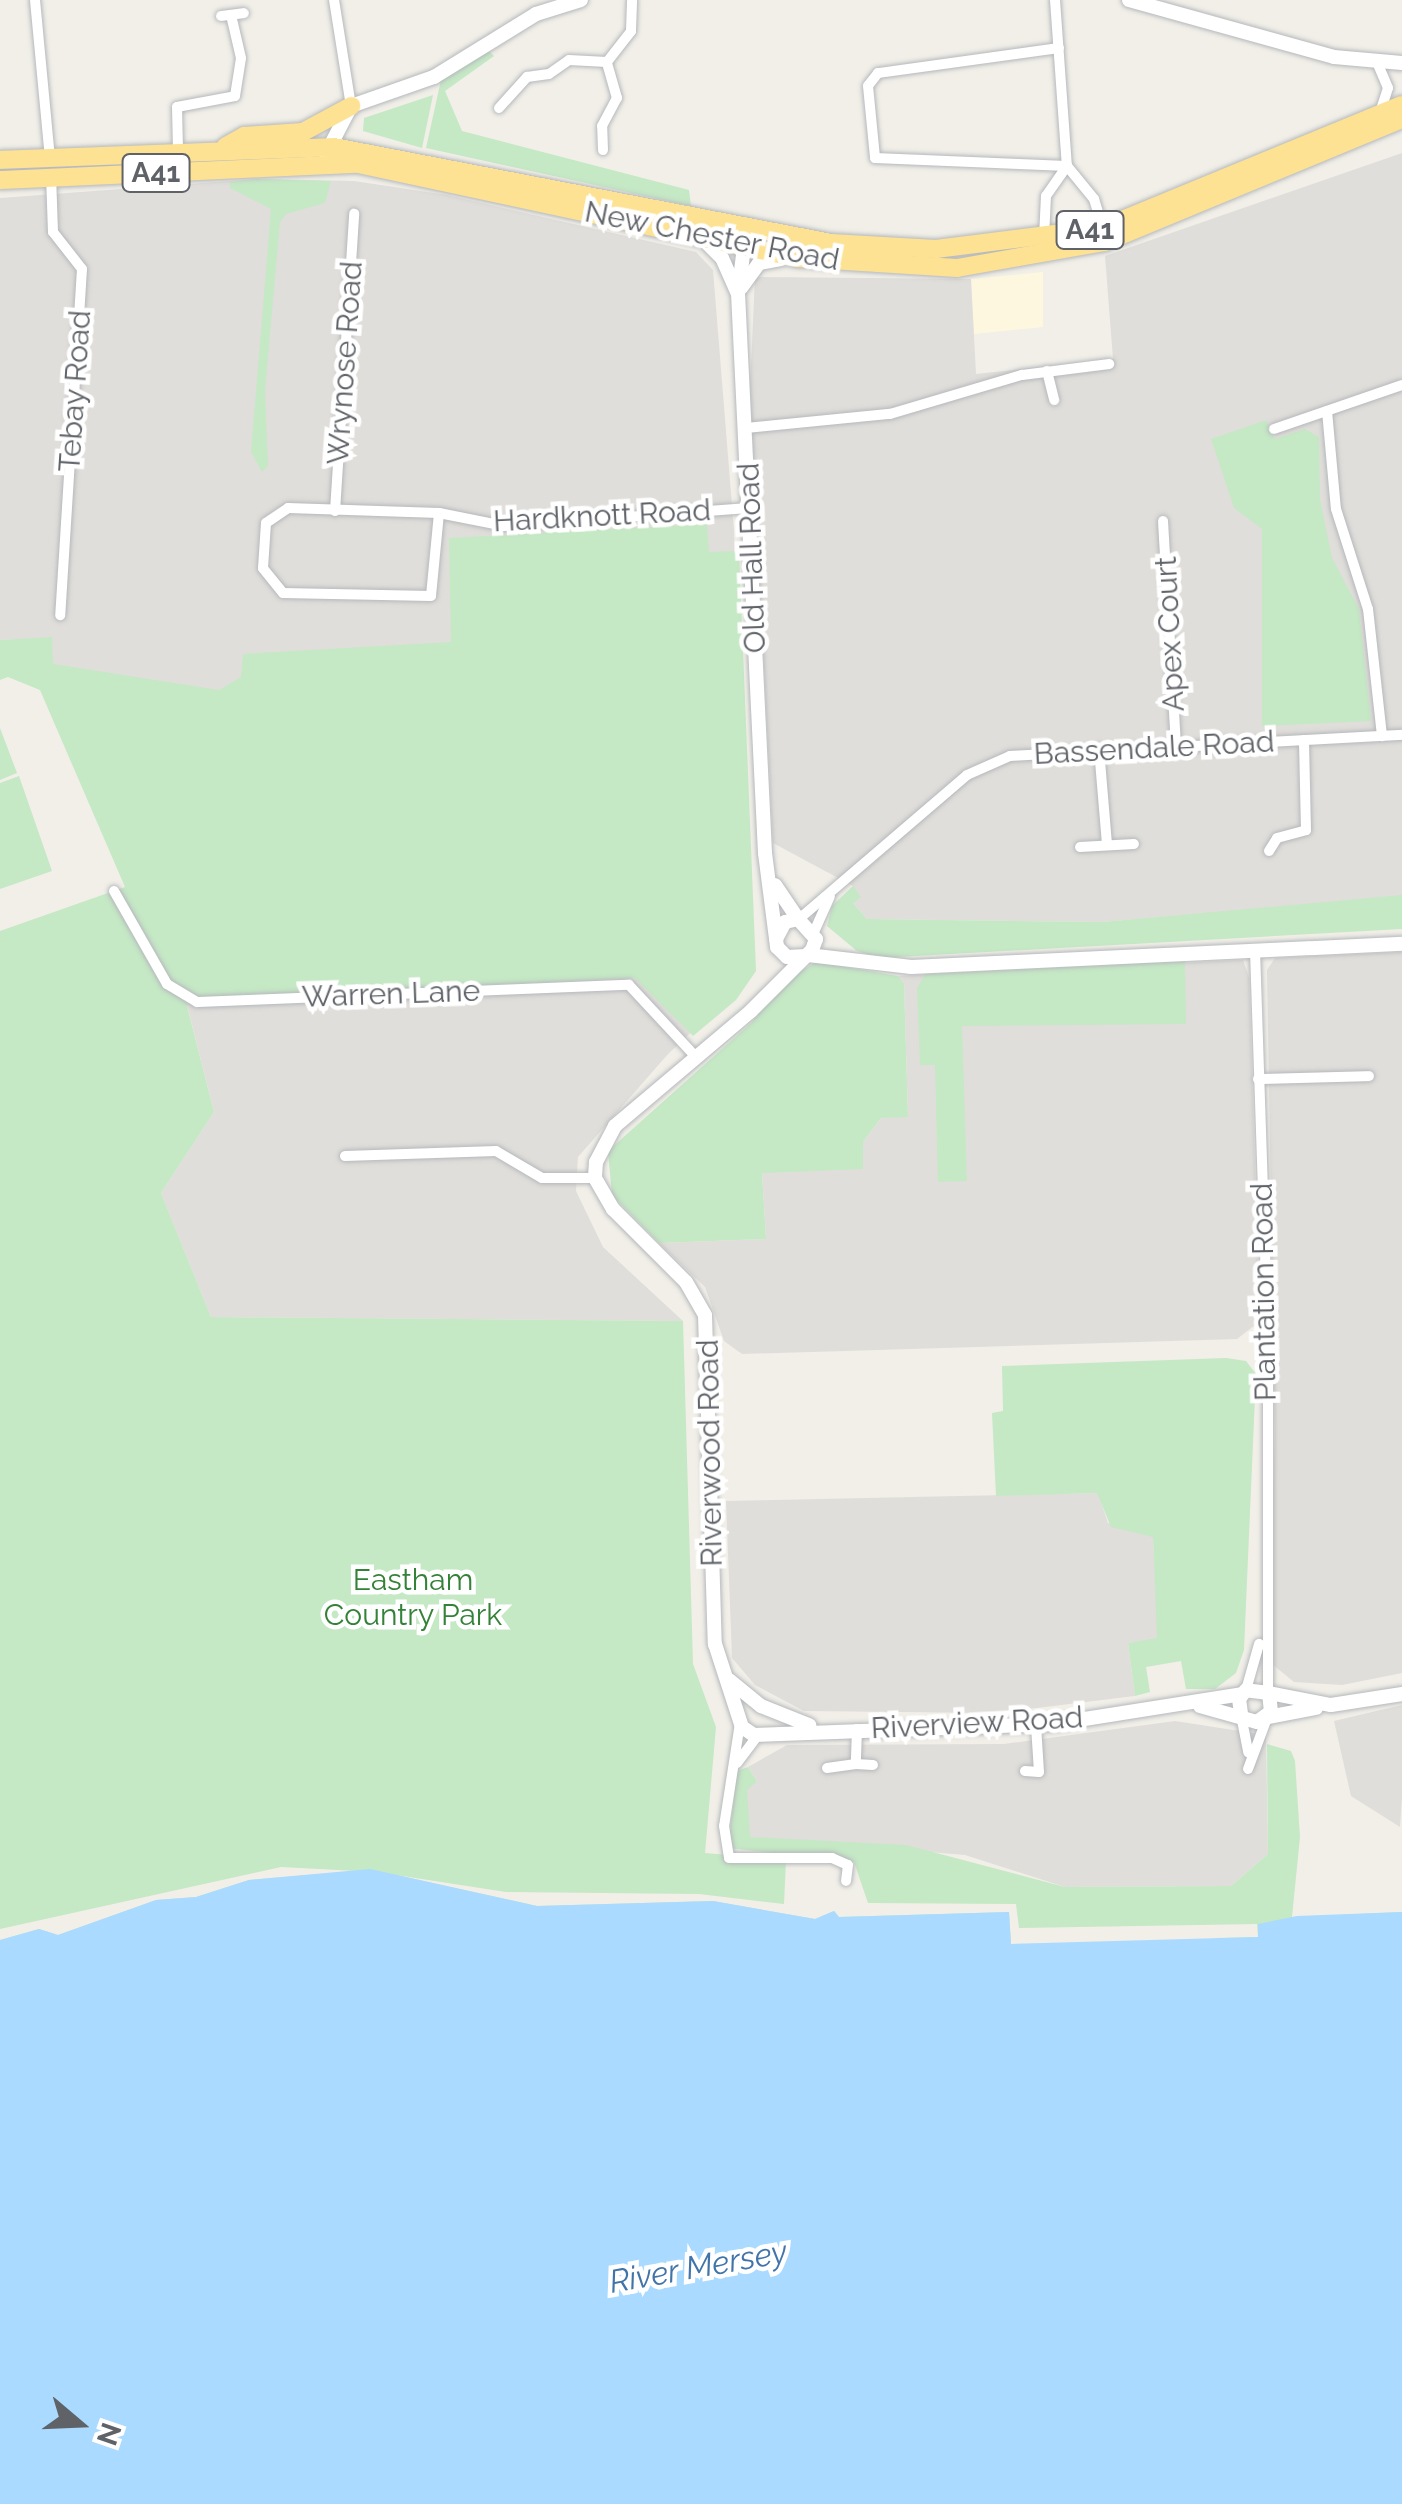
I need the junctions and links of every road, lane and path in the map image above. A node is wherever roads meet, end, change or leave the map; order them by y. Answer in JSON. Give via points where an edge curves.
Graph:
{"nodes":[{"id":1,"x":36,"y":0,"type":"edge"},
{"id":2,"x":334,"y":0,"type":"edge"},
{"id":3,"x":632,"y":0,"type":"edge"},
{"id":4,"x":1055,"y":0,"type":"edge"},
{"id":5,"x":1130,"y":0,"type":"edge"},
{"id":6,"x":574,"y":1,"type":"edge"},
{"id":7,"x":232,"y":15,"type":"dead end"},
{"id":8,"x":1059,"y":48,"type":"junction"},
{"id":9,"x":607,"y":62,"type":"junction"},
{"id":10,"x":1377,"y":62,"type":"junction"},
{"id":11,"x":1402,"y":63,"type":"edge"},
{"id":12,"x":1402,"y":105,"type":"edge"},
{"id":13,"x":352,"y":106,"type":"junction"},
{"id":14,"x":1380,"y":114,"type":"junction"},
{"id":15,"x":515,"y":115,"type":"dead end"},
{"id":16,"x":1402,"y":119,"type":"edge"},
{"id":17,"x":316,"y":124,"type":"junction"},
{"id":18,"x":610,"y":143,"type":"dead end"},
{"id":19,"x":334,"y":147,"type":"junction"},
{"id":20,"x":221,"y":149,"type":"junction"},
{"id":21,"x":178,"y":150,"type":"junction"},
{"id":22,"x":50,"y":158,"type":"junction"},
{"id":23,"x":0,"y":160,"type":"edge"},
{"id":24,"x":359,"y":164,"type":"junction"},
{"id":25,"x":312,"y":166,"type":"junction"},
{"id":26,"x":1067,"y":166,"type":"junction"},
{"id":27,"x":0,"y":171,"type":"edge"},
{"id":28,"x":51,"y":178,"type":"junction"},
{"id":29,"x":505,"y":178,"type":"junction"},
{"id":30,"x":0,"y":180,"type":"edge"},
{"id":31,"x":354,"y":214,"type":"dead end"},
{"id":32,"x":756,"y":228,"type":"junction"},
{"id":33,"x":1103,"y":228,"type":"junction"},
{"id":34,"x":701,"y":237,"type":"junction"},
{"id":35,"x":1044,"y":239,"type":"junction"},
{"id":36,"x":744,"y":246,"type":"junction"},
{"id":37,"x":799,"y":258,"type":"junction"},
{"id":38,"x":738,"y":293,"type":"junction"},
{"id":39,"x":1110,"y":364,"type":"dead end"},
{"id":40,"x":1047,"y":371,"type":"junction"},
{"id":41,"x":1402,"y":385,"type":"edge"},
{"id":42,"x":1054,"y":400,"type":"dead end"},
{"id":43,"x":1327,"y":411,"type":"junction"},
{"id":44,"x":746,"y":428,"type":"junction"},
{"id":45,"x":1274,"y":429,"type":"dead end"},
{"id":46,"x":750,"y":508,"type":"junction"},
{"id":47,"x":336,"y":511,"type":"junction"},
{"id":48,"x":439,"y":513,"type":"junction"},
{"id":49,"x":1163,"y":521,"type":"dead end"},
{"id":50,"x":60,"y":614,"type":"dead end"},
{"id":51,"x":1402,"y":735,"type":"edge"},
{"id":52,"x":1382,"y":736,"type":"junction"},
{"id":53,"x":1304,"y":740,"type":"junction"},
{"id":54,"x":1176,"y":746,"type":"junction"},
{"id":55,"x":1099,"y":750,"type":"junction"},
{"id":56,"x":1134,"y":844,"type":"dead end"},
{"id":57,"x":1106,"y":845,"type":"junction"},
{"id":58,"x":1080,"y":847,"type":"dead end"},
{"id":59,"x":1269,"y":851,"type":"dead end"},
{"id":60,"x":769,"y":871,"type":"junction"},
{"id":61,"x":114,"y":891,"type":"dead end"},
{"id":62,"x":834,"y":892,"type":"junction"},
{"id":63,"x":798,"y":919,"type":"junction"},
{"id":64,"x":814,"y":932,"type":"junction"},
{"id":65,"x":776,"y":940,"type":"junction"},
{"id":66,"x":1402,"y":944,"type":"edge"},
{"id":67,"x":1255,"y":950,"type":"junction"},
{"id":68,"x":807,"y":955,"type":"junction"},
{"id":69,"x":856,"y":960,"type":"junction"},
{"id":70,"x":766,"y":993,"type":"junction"},
{"id":71,"x":696,"y":1057,"type":"junction"},
{"id":72,"x":1369,"y":1076,"type":"dead end"},
{"id":73,"x":1258,"y":1079,"type":"junction"},
{"id":74,"x":345,"y":1156,"type":"dead end"},
{"id":75,"x":595,"y":1178,"type":"junction"},
{"id":76,"x":1263,"y":1634,"type":"junction"},
{"id":77,"x":720,"y":1667,"type":"junction"},
{"id":78,"x":1244,"y":1692,"type":"junction"},
{"id":79,"x":1268,"y":1693,"type":"junction"},
{"id":80,"x":1402,"y":1694,"type":"edge"},
{"id":81,"x":1190,"y":1704,"type":"junction"},
{"id":82,"x":1331,"y":1705,"type":"junction"},
{"id":83,"x":763,"y":1707,"type":"junction"},
{"id":84,"x":1241,"y":1714,"type":"junction"},
{"id":85,"x":1268,"y":1717,"type":"junction"},
{"id":86,"x":741,"y":1722,"type":"junction"},
{"id":87,"x":1036,"y":1724,"type":"junction"},
{"id":88,"x":824,"y":1728,"type":"junction"},
{"id":89,"x":857,"y":1729,"type":"junction"},
{"id":90,"x":760,"y":1734,"type":"junction"},
{"id":91,"x":856,"y":1764,"type":"junction"},
{"id":92,"x":873,"y":1766,"type":"dead end"},
{"id":93,"x":826,"y":1768,"type":"dead end"},
{"id":94,"x":1025,"y":1771,"type":"dead end"},
{"id":95,"x":732,"y":1773,"type":"junction"},
{"id":96,"x":846,"y":1881,"type":"dead end"}],
"edges":[{"from":1,"to":22,"type":"street","name":"Tebay Road"},
{"from":2,"to":13,"type":"street"},
{"from":3,"to":9,"type":"street","via":[[631,31]]},
{"from":4,"to":8,"type":"street"},
{"from":5,"to":10,"type":"street","via":[[1262,40]]},
{"from":6,"to":13,"type":"street","via":[[536,14],[434,76]]},
{"from":7,"to":21,"type":"street","via":[[240,58],[235,96],[177,106]]},
{"from":8,"to":26,"type":"street"},
{"from":8,"to":26,"type":"street","via":[[878,73],[868,86],[875,158]]},
{"from":9,"to":15,"type":"street","via":[[568,60],[549,74],[527,77],[504,105]]},
{"from":9,"to":18,"type":"street","via":[[617,98],[602,126]]},
{"from":10,"to":11,"type":"street"},
{"from":10,"to":14,"type":"street","via":[[1388,88]]},
{"from":12,"to":14,"type":"highway","name":"New Chester Road","number":"A41"},
{"from":13,"to":17,"type":"highway"},
{"from":13,"to":19,"type":"street"},
{"from":14,"to":33,"type":"highway","name":"New Chester Road","number":"A41"},
{"from":16,"to":37,"type":"highway","name":"New Chester Road","number":"A41","via":[[1105,242],[957,268]]},
{"from":17,"to":19,"type":"highway"},
{"from":17,"to":20,"type":"highway","via":[[244,136]]},
{"from":19,"to":20,"type":"highway","name":"New Chester Road","number":"A41"},
{"from":19,"to":24,"type":"highway"},
{"from":19,"to":25,"type":"street"},
{"from":19,"to":29,"type":"highway","name":"New Chester Road","number":"A41"},
{"from":20,"to":21,"type":"highway","name":"New Chester Road","number":"A41"},
{"from":21,"to":22,"type":"highway","name":"New Chester Road","number":"A41"},
{"from":22,"to":23,"type":"highway","name":"New Chester Road","number":"A41"},
{"from":22,"to":28,"type":"street","name":"Tebay Road"},
{"from":24,"to":25,"type":"highway","name":"New Chester Road","number":"A41"},
{"from":24,"to":34,"type":"highway","name":"New Chester Road","number":"A41"},
{"from":25,"to":28,"type":"highway","name":"New Chester Road","number":"A41"},
{"from":26,"to":33,"type":"street","via":[[1094,199]]},
{"from":26,"to":35,"type":"street","via":[[1046,196]]},
{"from":27,"to":28,"type":"highway","via":[[39,168]]},
{"from":28,"to":30,"type":"highway","name":"New Chester Road","number":"A41"},
{"from":28,"to":50,"type":"street","name":"Tebay Road","via":[[53,232],[82,269]]},
{"from":29,"to":32,"type":"highway","name":"New Chester Road","number":"A41"},
{"from":29,"to":36,"type":"street","via":[[729,232]]},
{"from":31,"to":47,"type":"street","name":"Wrynose Road"},
{"from":32,"to":35,"type":"highway","name":"New Chester Road","number":"A41","via":[[903,249]]},
{"from":32,"to":36,"type":"street"},
{"from":33,"to":35,"type":"highway","name":"New Chester Road","number":"A41"},
{"from":34,"to":36,"type":"highway","name":"New Chester Road","number":"A41"},
{"from":34,"to":38,"type":"street","via":[[722,258]]},
{"from":36,"to":37,"type":"highway","name":"New Chester Road","number":"A41"},
{"from":36,"to":38,"type":"street","name":"Old Hall Road"},
{"from":37,"to":38,"type":"street","via":[[759,262]]},
{"from":38,"to":44,"type":"street","name":"Old Hall Road"},
{"from":39,"to":40,"type":"street"},
{"from":40,"to":42,"type":"street"},
{"from":40,"to":44,"type":"street","via":[[890,414]]},
{"from":41,"to":43,"type":"street"},
{"from":43,"to":45,"type":"street"},
{"from":43,"to":52,"type":"street","via":[[1336,509],[1368,609]]},
{"from":44,"to":46,"type":"street","name":"Old Hall Road"},
{"from":46,"to":48,"type":"street","name":"Hardknott Road","via":[[504,526]]},
{"from":46,"to":60,"type":"street","name":"Old Hall Road"},
{"from":47,"to":48,"type":"street","name":"Hardknott Road"},
{"from":47,"to":48,"type":"street","name":"Hardknott Road","via":[[288,508],[266,523],[263,568],[271,586],[283,593],[431,596]]},
{"from":49,"to":54,"type":"street","name":"Apex Court"},
{"from":51,"to":52,"type":"street","name":"Bassendale Road"},
{"from":52,"to":53,"type":"street","name":"Bassendale Road"},
{"from":53,"to":54,"type":"street","name":"Bassendale Road"},
{"from":53,"to":59,"type":"street","via":[[1306,830],[1277,838]]},
{"from":54,"to":55,"type":"street","name":"Bassendale Road"},
{"from":55,"to":57,"type":"street"},
{"from":55,"to":62,"type":"street","name":"Bassendale Road","via":[[1010,756],[967,776]]},
{"from":56,"to":57,"type":"street"},
{"from":57,"to":58,"type":"street"},
{"from":60,"to":63,"type":"street","name":"Old Hall Road"},
{"from":60,"to":65,"type":"street","name":"Old Hall Road"},
{"from":61,"to":71,"type":"street","name":"Warren Lane","via":[[167,984],[197,1002],[628,984]]},
{"from":62,"to":63,"type":"street","name":"Bassendale Road"},
{"from":62,"to":64,"type":"street","name":"Bassendale Road"},
{"from":63,"to":64,"type":"street"},
{"from":63,"to":65,"type":"street","via":[[785,922]]},
{"from":64,"to":68,"type":"street"},
{"from":64,"to":69,"type":"street"},
{"from":65,"to":68,"type":"street","via":[[787,957]]},
{"from":65,"to":70,"type":"street"},
{"from":66,"to":67,"type":"street"},
{"from":67,"to":69,"type":"street","via":[[911,967]]},
{"from":67,"to":73,"type":"street","name":"Plantation Road"},
{"from":68,"to":69,"type":"street"},
{"from":68,"to":70,"type":"street"},
{"from":70,"to":71,"type":"street"},
{"from":71,"to":75,"type":"street","via":[[616,1126],[600,1148]]},
{"from":72,"to":73,"type":"street"},
{"from":73,"to":76,"type":"street","name":"Plantation Road","via":[[1268,1347]]},
{"from":74,"to":75,"type":"street","via":[[496,1151],[542,1178]]},
{"from":75,"to":77,"type":"street","name":"Riverwood Road","via":[[613,1210],[686,1282],[705,1316]]},
{"from":76,"to":78,"type":"street","name":"Plantation Road"},
{"from":76,"to":79,"type":"street","name":"Plantation Road"},
{"from":77,"to":83,"type":"street"},
{"from":77,"to":86,"type":"street","name":"Riverwood Road"},
{"from":78,"to":79,"type":"street","name":"Riverview Road"},
{"from":78,"to":81,"type":"street","name":"Riverview Road"},
{"from":78,"to":84,"type":"street"},
{"from":79,"to":82,"type":"street","name":"Riverview Road"},
{"from":79,"to":85,"type":"street"},
{"from":80,"to":82,"type":"street","name":"Riverview Road"},
{"from":81,"to":84,"type":"street","name":"Riverview Road"},
{"from":81,"to":87,"type":"street","name":"Riverview Road"},
{"from":82,"to":85,"type":"street","name":"Riverview Road"},
{"from":83,"to":86,"type":"street","via":[[746,1708]]},
{"from":83,"to":88,"type":"street","name":"Riverview Road"},
{"from":83,"to":90,"type":"street","via":[[770,1725]]},
{"from":84,"to":85,"type":"street","name":"Riverview Road","via":[[1257,1722]]},
{"from":84,"to":85,"type":"street","via":[[1248,1764]]},
{"from":86,"to":90,"type":"street","via":[[745,1731]]},
{"from":86,"to":95,"type":"street"},
{"from":87,"to":89,"type":"street","name":"Riverview Road"},
{"from":87,"to":94,"type":"street","via":[[1039,1772]]},
{"from":88,"to":89,"type":"street","name":"Riverview Road"},
{"from":88,"to":90,"type":"street","name":"Riverview Road"},
{"from":89,"to":91,"type":"street"},
{"from":90,"to":95,"type":"street"},
{"from":91,"to":92,"type":"street"},
{"from":91,"to":93,"type":"street"},
{"from":95,"to":96,"type":"street","via":[[724,1826],[729,1858],[832,1858],[848,1866]]}]}
